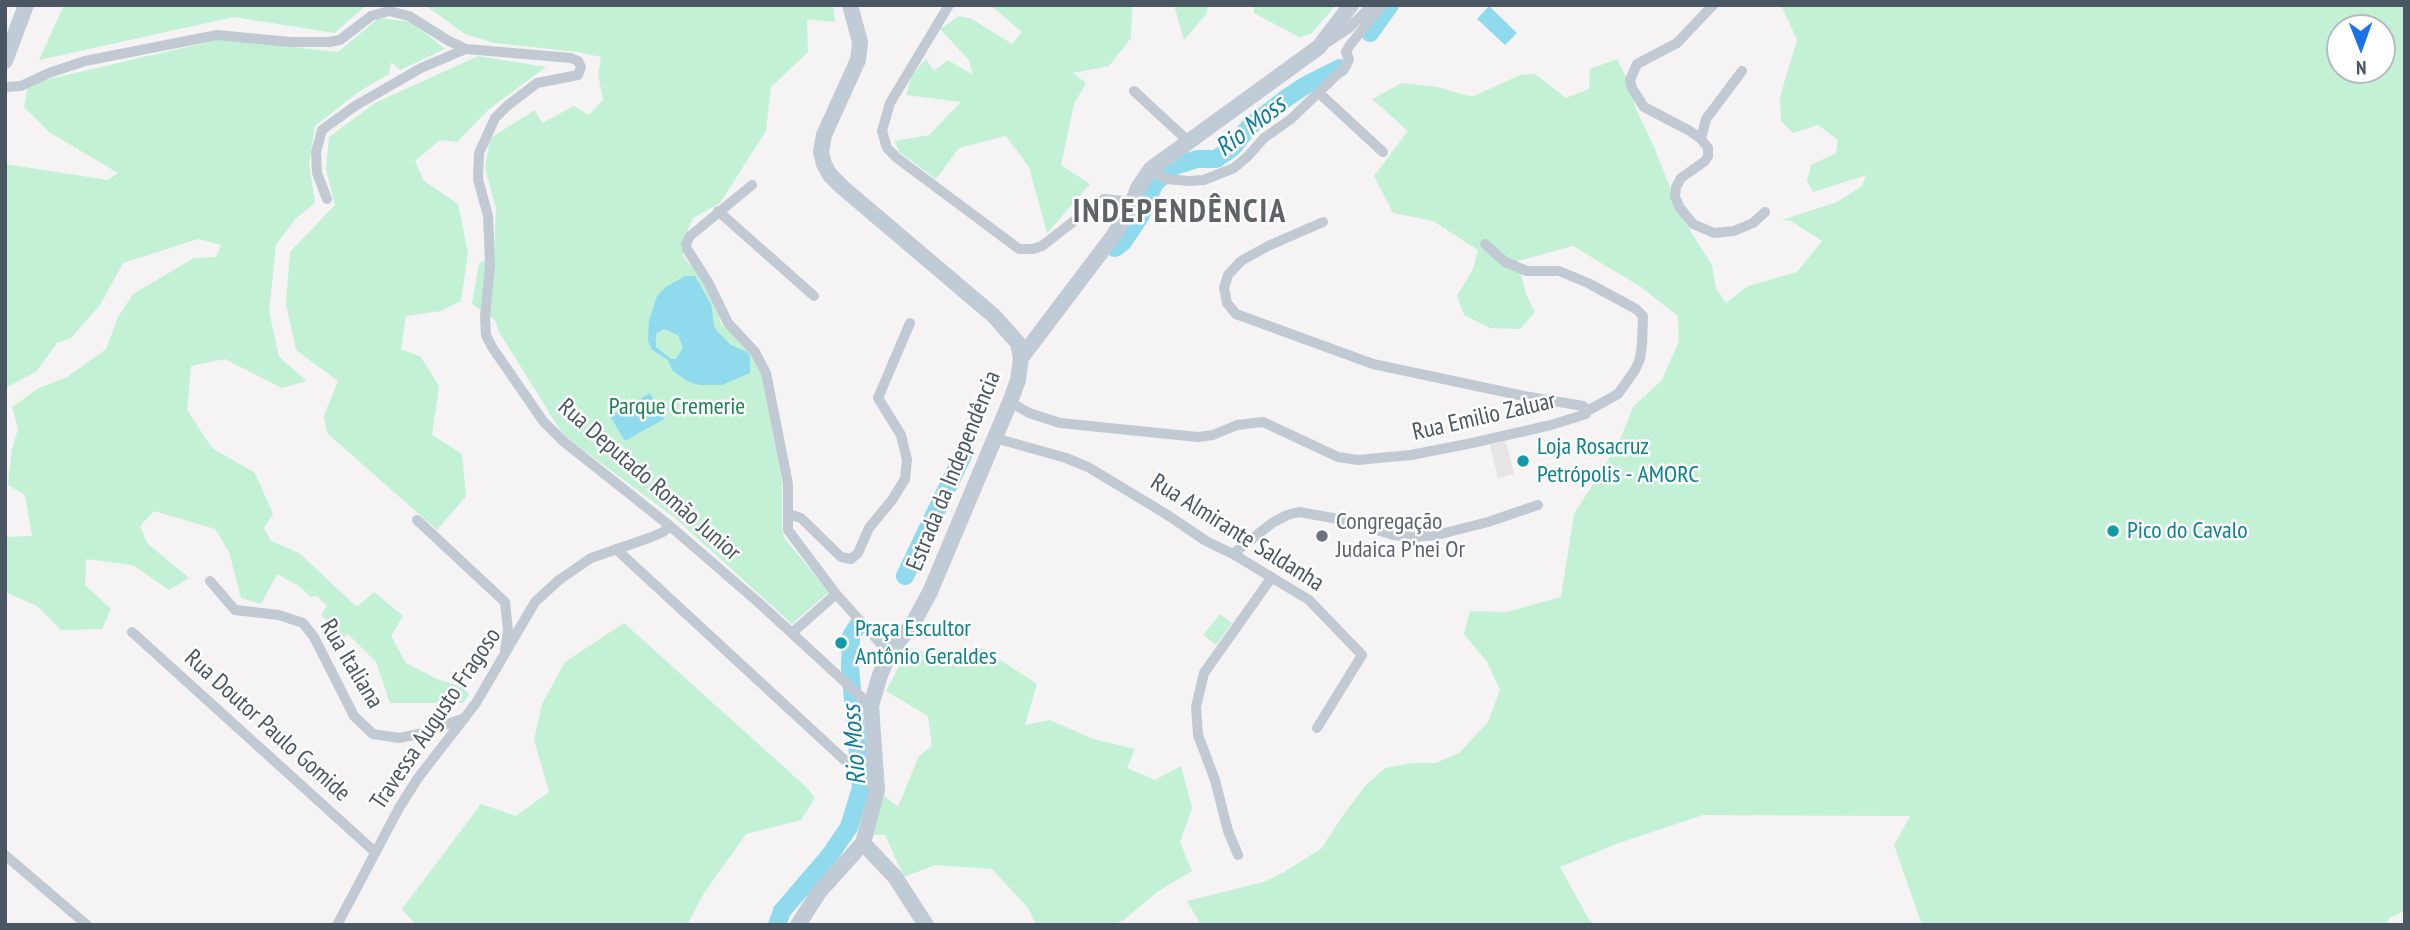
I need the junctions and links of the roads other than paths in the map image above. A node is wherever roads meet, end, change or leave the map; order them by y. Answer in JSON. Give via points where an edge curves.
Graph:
{"nodes":[{"id":1,"x":26,"y":5,"type":"edge"},
{"id":2,"x":850,"y":5,"type":"edge"},
{"id":3,"x":949,"y":5,"type":"edge"},
{"id":4,"x":1351,"y":5,"type":"edge"},
{"id":5,"x":1372,"y":5,"type":"edge"},
{"id":6,"x":1382,"y":5,"type":"edge"},
{"id":7,"x":1713,"y":5,"type":"edge"},
{"id":8,"x":1319,"y":47,"type":"junction"},
{"id":9,"x":466,"y":49,"type":"junction"},
{"id":10,"x":5,"y":61,"type":"edge"},
{"id":11,"x":1742,"y":71,"type":"dead end"},
{"id":12,"x":5,"y":87,"type":"edge"},
{"id":13,"x":1134,"y":92,"type":"dead end"},
{"id":14,"x":1319,"y":93,"type":"junction"},
{"id":15,"x":1701,"y":139,"type":"junction"},
{"id":16,"x":1188,"y":141,"type":"junction"},
{"id":17,"x":1383,"y":152,"type":"dead end"},
{"id":18,"x":1151,"y":169,"type":"junction"},
{"id":19,"x":751,"y":185,"type":"dead end"},
{"id":20,"x":327,"y":199,"type":"dead end"},
{"id":21,"x":1133,"y":202,"type":"junction"},
{"id":22,"x":718,"y":211,"type":"junction"},
{"id":23,"x":1765,"y":212,"type":"dead end"},
{"id":24,"x":1323,"y":222,"type":"dead end"},
{"id":25,"x":1485,"y":244,"type":"dead end"},
{"id":26,"x":814,"y":296,"type":"dead end"},
{"id":27,"x":910,"y":323,"type":"dead end"},
{"id":28,"x":1021,"y":358,"type":"junction"},
{"id":29,"x":1010,"y":402,"type":"junction"},
{"id":30,"x":1587,"y":411,"type":"junction"},
{"id":31,"x":995,"y":439,"type":"junction"},
{"id":32,"x":1538,"y":505,"type":"dead end"},
{"id":33,"x":788,"y":514,"type":"junction"},
{"id":34,"x":417,"y":520,"type":"dead end"},
{"id":35,"x":670,"y":526,"type":"junction"},
{"id":36,"x":616,"y":548,"type":"junction"},
{"id":37,"x":1233,"y":554,"type":"junction"},
{"id":38,"x":1272,"y":577,"type":"junction"},
{"id":39,"x":210,"y":580,"type":"dead end"},
{"id":40,"x":835,"y":594,"type":"junction"},
{"id":41,"x":132,"y":632,"type":"dead end"},
{"id":42,"x":792,"y":633,"type":"junction"},
{"id":43,"x":889,"y":653,"type":"junction"},
{"id":44,"x":505,"y":656,"type":"junction"},
{"id":45,"x":871,"y":706,"type":"junction"},
{"id":46,"x":465,"y":718,"type":"junction"},
{"id":47,"x":1317,"y":728,"type":"dead end"},
{"id":48,"x":877,"y":789,"type":"junction"},
{"id":49,"x":863,"y":844,"type":"junction"},
{"id":50,"x":374,"y":852,"type":"junction"},
{"id":51,"x":1238,"y":855,"type":"dead end"},
{"id":52,"x":7,"y":860,"type":"edge"},
{"id":53,"x":87,"y":925,"type":"edge"},
{"id":54,"x":337,"y":925,"type":"edge"},
{"id":55,"x":798,"y":925,"type":"edge"},
{"id":56,"x":926,"y":925,"type":"edge"}],
"edges":[{"from":1,"to":10,"type":"street"},
{"from":2,"to":28,"type":"street","name":"Estrada da Independência","via":[[860,42],[858,60],[824,135],[824,164],[842,187],[994,316],[1018,342]]},
{"from":3,"to":21,"type":"street","via":[[890,103],[881,131],[887,148],[1019,249],[1042,246],[1104,199]]},
{"from":4,"to":8,"type":"street"},
{"from":5,"to":8,"type":"street","via":[[1349,29]]},
{"from":6,"to":14,"type":"street","via":[[1346,52],[1346,66]]},
{"from":7,"to":15,"type":"street","via":[[1677,43],[1637,64],[1630,80],[1644,107]]},
{"from":8,"to":16,"type":"street"},
{"from":9,"to":12,"type":"street","name":"Rua Deputado Romão Junior","via":[[409,16],[389,10],[329,43],[217,35],[85,61],[21,86]]},
{"from":9,"to":20,"type":"street","via":[[421,68],[322,130],[317,173]]},
{"from":9,"to":35,"type":"street","name":"Rua Deputado Romão Junior","via":[[571,58],[580,64],[578,75],[537,82],[507,106],[495,118],[479,153],[478,179],[489,238],[486,335],[543,421]]},
{"from":11,"to":15,"type":"street","via":[[1706,119]]},
{"from":13,"to":16,"type":"street"},
{"from":14,"to":17,"type":"street"},
{"from":14,"to":18,"type":"street","via":[[1234,168],[1189,181],[1166,179]]},
{"from":15,"to":23,"type":"street","via":[[1708,156],[1681,178],[1675,197],[1693,224],[1714,233],[1734,231]]},
{"from":16,"to":18,"type":"street"},
{"from":18,"to":21,"type":"street"},
{"from":19,"to":22,"type":"street"},
{"from":21,"to":28,"type":"street","via":[[1114,235]]},
{"from":22,"to":26,"type":"street"},
{"from":22,"to":33,"type":"street","via":[[690,236],[687,249],[729,323],[755,352],[766,373],[788,484]]},
{"from":24,"to":30,"type":"street","name":"Rua Emilio Zaluar","via":[[1241,261],[1228,275],[1224,288],[1227,303],[1236,314],[1373,364],[1583,406]]},
{"from":25,"to":30,"type":"street","via":[[1505,262],[1527,271],[1559,271],[1643,316],[1635,370],[1618,394]]},
{"from":27,"to":33,"type":"street","via":[[878,398],[901,435],[907,460],[905,479],[892,500],[869,528],[858,553],[847,559],[801,518]]},
{"from":28,"to":29,"type":"street","name":"Estrada da Independência"},
{"from":29,"to":30,"type":"street","name":"Rua Emilio Zaluar","via":[[1060,423],[1198,437],[1263,422],[1338,457],[1358,460],[1411,456],[1472,443],[1551,425]]},
{"from":29,"to":31,"type":"street","name":"Estrada da Independência"},
{"from":31,"to":37,"type":"street","name":"Rua Almirante Saldanha","via":[[1088,467]]},
{"from":31,"to":43,"type":"street","name":"Estrada da Independência","via":[[921,611]]},
{"from":32,"to":37,"type":"street","via":[[1488,522],[1413,537],[1299,512],[1272,523]]},
{"from":33,"to":40,"type":"street","via":[[791,536]]},
{"from":34,"to":44,"type":"street","via":[[505,602]]},
{"from":35,"to":36,"type":"street","name":"Travessa Augusto Fragoso"},
{"from":35,"to":42,"type":"street","name":"Rua Deputado Romão Junior"},
{"from":36,"to":44,"type":"street","name":"Travessa Augusto Fragoso","via":[[574,568],[535,603]]},
{"from":36,"to":48,"type":"street"},
{"from":37,"to":38,"type":"street","name":"Rua Almirante Saldanha"},
{"from":38,"to":47,"type":"street","name":"Rua Almirante Saldanha","via":[[1309,600],[1362,655]]},
{"from":38,"to":51,"type":"street","via":[[1204,673],[1196,707],[1198,735]]},
{"from":39,"to":46,"type":"street","name":"Rua Italiana","via":[[235,610],[303,623],[354,716],[373,734],[398,738]]},
{"from":40,"to":42,"type":"street"},
{"from":40,"to":43,"type":"street"},
{"from":41,"to":50,"type":"street","name":"Rua Doutor Paulo Gomide"},
{"from":42,"to":45,"type":"street","name":"Rua Deputado Romão Junior"},
{"from":43,"to":45,"type":"street","name":"Estrada da Independência"},
{"from":44,"to":46,"type":"street","name":"Travessa Augusto Fragoso"},
{"from":45,"to":48,"type":"street","name":"Estrada da Independência"},
{"from":46,"to":50,"type":"street","name":"Travessa Augusto Fragoso","via":[[418,778]]},
{"from":48,"to":49,"type":"street","name":"Estrada da Independência"},
{"from":49,"to":55,"type":"street","name":"Estrada da Independência","via":[[819,892]]},
{"from":49,"to":56,"type":"street","via":[[895,877]]},
{"from":50,"to":54,"type":"street","name":"Travessa Augusto Fragoso"},
{"from":52,"to":53,"type":"street"}]}
